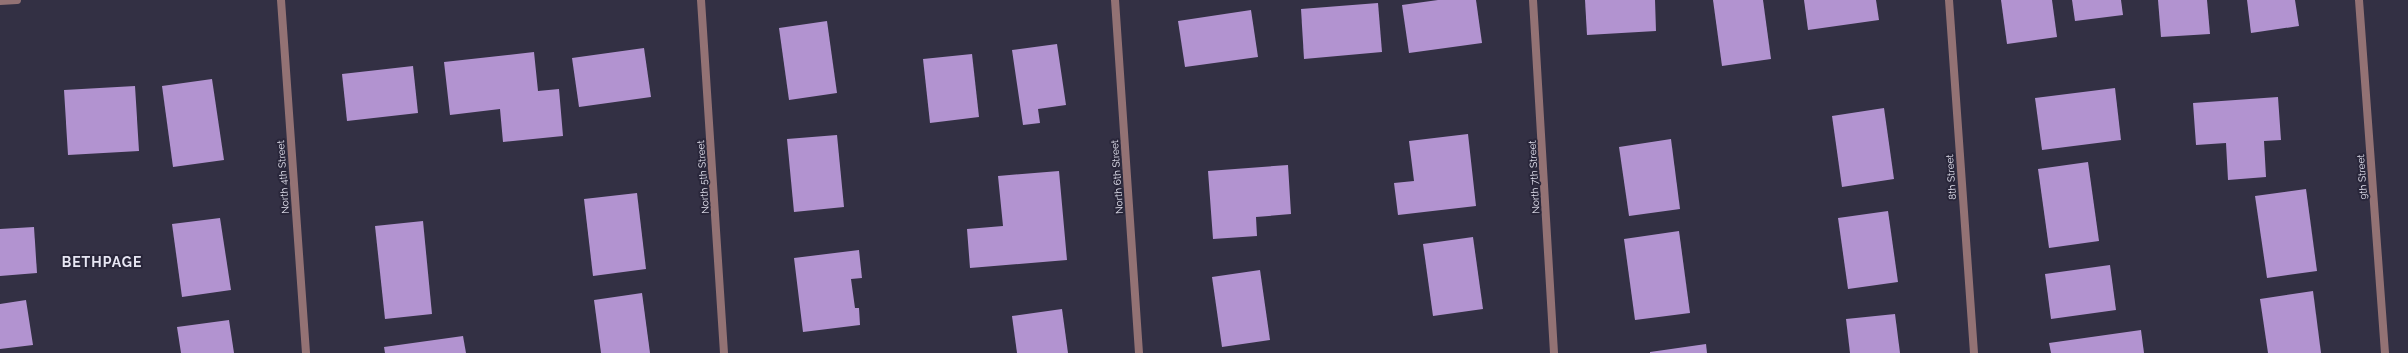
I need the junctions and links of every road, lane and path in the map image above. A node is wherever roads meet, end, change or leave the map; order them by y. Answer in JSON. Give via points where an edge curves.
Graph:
{"nodes":[{"id":1,"x":17,"y":0,"type":"edge"},
{"id":2,"x":281,"y":0,"type":"edge"},
{"id":3,"x":702,"y":0,"type":"edge"},
{"id":4,"x":1115,"y":0,"type":"edge"},
{"id":5,"x":1533,"y":0,"type":"edge"},
{"id":6,"x":1949,"y":0,"type":"edge"},
{"id":7,"x":2359,"y":0,"type":"edge"},
{"id":8,"x":0,"y":1,"type":"edge"},
{"id":9,"x":306,"y":353,"type":"edge"},
{"id":10,"x":724,"y":353,"type":"edge"},
{"id":11,"x":1139,"y":353,"type":"edge"},
{"id":12,"x":1554,"y":353,"type":"edge"},
{"id":13,"x":1974,"y":353,"type":"edge"},
{"id":14,"x":2385,"y":353,"type":"edge"}],
"edges":[{"from":1,"to":8,"type":"street"},
{"from":2,"to":9,"type":"street","name":"North 4th Street"},
{"from":3,"to":10,"type":"street","name":"North 5th Street"},
{"from":4,"to":11,"type":"street","name":"North 6th Street"},
{"from":5,"to":12,"type":"street","name":"North 7th Street"},
{"from":6,"to":13,"type":"street","name":"8th Street"},
{"from":7,"to":14,"type":"street","name":"9th Street"}]}
